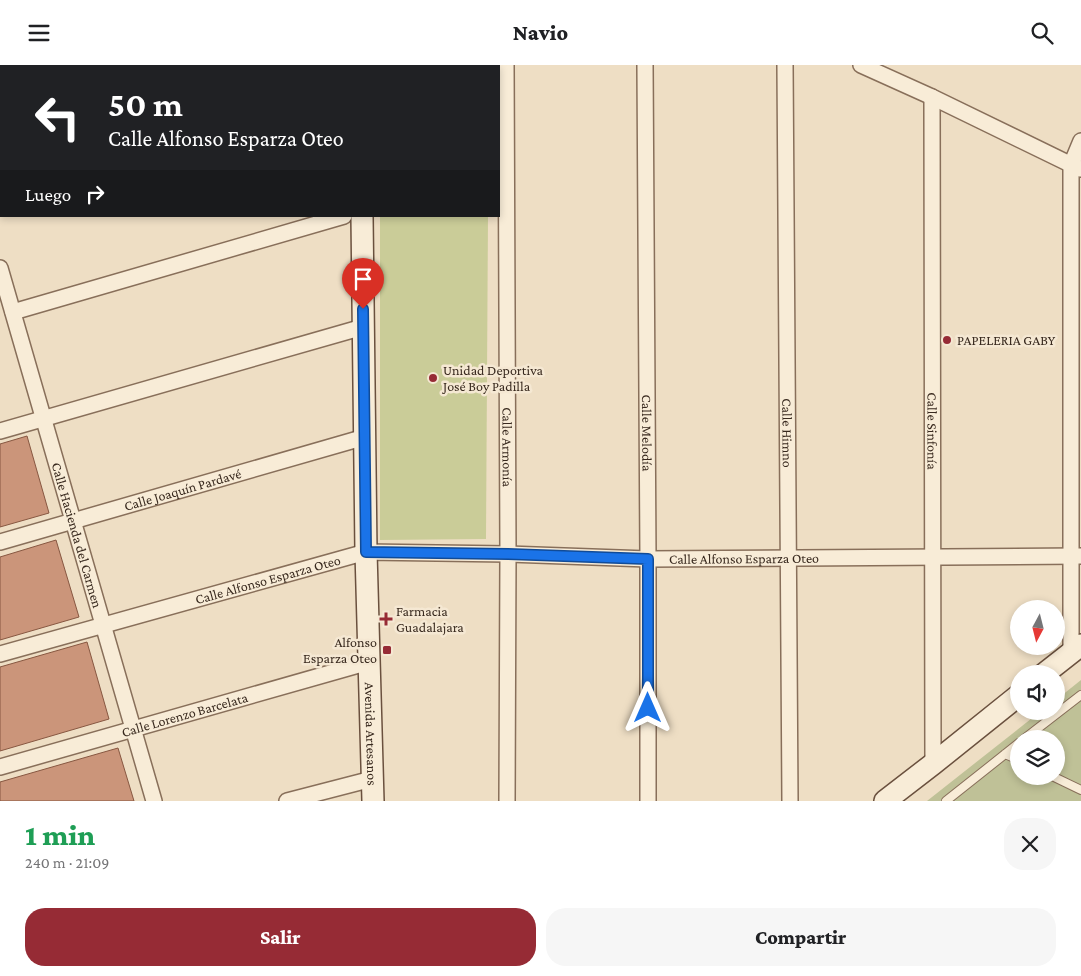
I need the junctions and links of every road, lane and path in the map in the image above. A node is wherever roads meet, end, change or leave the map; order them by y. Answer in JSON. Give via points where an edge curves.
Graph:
{"nodes":[{"id":1,"x":507,"y":65,"type":"edge"},
{"id":2,"x":644,"y":65,"type":"edge"},
{"id":3,"x":785,"y":65,"type":"edge"},
{"id":4,"x":861,"y":65,"type":"edge"},
{"id":5,"x":932,"y":97,"type":"junction"},
{"id":6,"x":1081,"y":141,"type":"edge"},
{"id":7,"x":1076,"y":167,"type":"edge"},
{"id":8,"x":341,"y":217,"type":"edge"},
{"id":9,"x":362,"y":217,"type":"edge"},
{"id":10,"x":0,"y":268,"type":"edge"},
{"id":11,"x":13,"y":312,"type":"junction"},
{"id":12,"x":363,"y":327,"type":"junction"},
{"id":13,"x":44,"y":419,"type":"junction"},
{"id":14,"x":0,"y":431,"type":"edge"},
{"id":15,"x":365,"y":437,"type":"junction"},
{"id":16,"x":73,"y":521,"type":"junction"},
{"id":17,"x":0,"y":542,"type":"edge"},
{"id":18,"x":366,"y":552,"type":"junction"},
{"id":19,"x":508,"y":554,"type":"junction"},
{"id":20,"x":1076,"y":556,"type":"edge"},
{"id":21,"x":932,"y":557,"type":"junction"},
{"id":22,"x":788,"y":558,"type":"junction"},
{"id":23,"x":648,"y":559,"type":"junction"},
{"id":24,"x":103,"y":625,"type":"junction"},
{"id":25,"x":1076,"y":648,"type":"edge"},
{"id":26,"x":0,"y":654,"type":"edge"},
{"id":27,"x":369,"y":662,"type":"junction"},
{"id":28,"x":1055,"y":665,"type":"edge"},
{"id":29,"x":1081,"y":695,"type":"edge"},
{"id":30,"x":1010,"y":702,"type":"edge"},
{"id":31,"x":133,"y":729,"type":"junction"},
{"id":32,"x":1036,"y":730,"type":"edge"},
{"id":33,"x":1010,"y":749,"type":"edge"},
{"id":34,"x":1005,"y":753,"type":"junction"},
{"id":35,"x":1010,"y":756,"type":"edge"},
{"id":36,"x":933,"y":764,"type":"junction"},
{"id":37,"x":0,"y":767,"type":"edge"},
{"id":38,"x":372,"y":779,"type":"junction"},
{"id":39,"x":1065,"y":782,"type":"edge"},
{"id":40,"x":1081,"y":790,"type":"edge"},
{"id":41,"x":154,"y":801,"type":"edge"},
{"id":42,"x":286,"y":801,"type":"edge"},
{"id":43,"x":373,"y":801,"type":"edge"},
{"id":44,"x":507,"y":801,"type":"edge"},
{"id":45,"x":648,"y":801,"type":"edge"},
{"id":46,"x":790,"y":801,"type":"edge"},
{"id":47,"x":885,"y":801,"type":"edge"},
{"id":48,"x":946,"y":801,"type":"edge"}],
"edges":[{"from":1,"to":19,"type":"street","name":"Calle Armonía"},
{"from":2,"to":23,"type":"street","name":"Calle Melodía"},
{"from":3,"to":22,"type":"street","name":"Calle Himno"},
{"from":4,"to":5,"type":"street"},
{"from":5,"to":7,"type":"street"},
{"from":5,"to":21,"type":"street","name":"Calle Sinfonía"},
{"from":6,"to":7,"type":"street"},
{"from":7,"to":20,"type":"street"},
{"from":8,"to":11,"type":"street"},
{"from":9,"to":12,"type":"street","name":"Avenida Artesanos"},
{"from":10,"to":11,"type":"street","name":"Calle Hacienda del Carmen"},
{"from":11,"to":13,"type":"street","name":"Calle Hacienda del Carmen"},
{"from":12,"to":13,"type":"street"},
{"from":12,"to":15,"type":"street","name":"Avenida Artesanos"},
{"from":13,"to":14,"type":"street"},
{"from":13,"to":16,"type":"street","name":"Calle Hacienda del Carmen"},
{"from":15,"to":16,"type":"street","name":"Calle Joaquín Pardavé"},
{"from":15,"to":18,"type":"street","name":"Avenida Artesanos"},
{"from":16,"to":17,"type":"street","name":"Calle Joaquín Pardavé"},
{"from":16,"to":24,"type":"street","name":"Calle Hacienda del Carmen"},
{"from":18,"to":19,"type":"street","name":"Calle Alfonso Esparza Oteo"},
{"from":18,"to":24,"type":"street","name":"Calle Alfonso Esparza Oteo"},
{"from":18,"to":27,"type":"street","name":"Avenida Artesanos"},
{"from":19,"to":23,"type":"street","name":"Calle Alfonso Esparza Oteo"},
{"from":19,"to":44,"type":"street","name":"Calle Armonía"},
{"from":20,"to":21,"type":"street","name":"Calle Alfonso Esparza Oteo"},
{"from":20,"to":25,"type":"street"},
{"from":21,"to":22,"type":"street","name":"Calle Alfonso Esparza Oteo"},
{"from":21,"to":36,"type":"street","name":"Calle Sinfonía"},
{"from":22,"to":23,"type":"street","name":"Calle Alfonso Esparza Oteo"},
{"from":22,"to":46,"type":"street","name":"Calle Himno"},
{"from":23,"to":45,"type":"street","name":"Calle Melodía"},
{"from":24,"to":26,"type":"street","name":"Calle Alfonso Esparza Oteo"},
{"from":24,"to":31,"type":"street","name":"Calle Hacienda del Carmen"},
{"from":25,"to":28,"type":"street"},
{"from":27,"to":31,"type":"street","name":"Calle Lorenzo Barcelata"},
{"from":27,"to":38,"type":"street","name":"Avenida Artesanos"},
{"from":29,"to":32,"type":"lane"},
{"from":30,"to":36,"type":"street"},
{"from":31,"to":37,"type":"street","name":"Calle Lorenzo Barcelata"},
{"from":31,"to":41,"type":"street","name":"Calle Hacienda del Carmen"},
{"from":33,"to":34,"type":"lane"},
{"from":34,"to":35,"type":"lane"},
{"from":34,"to":48,"type":"lane"},
{"from":36,"to":47,"type":"street"},
{"from":38,"to":42,"type":"street"},
{"from":38,"to":43,"type":"street","name":"Avenida Artesanos"},
{"from":39,"to":40,"type":"lane"}]}
